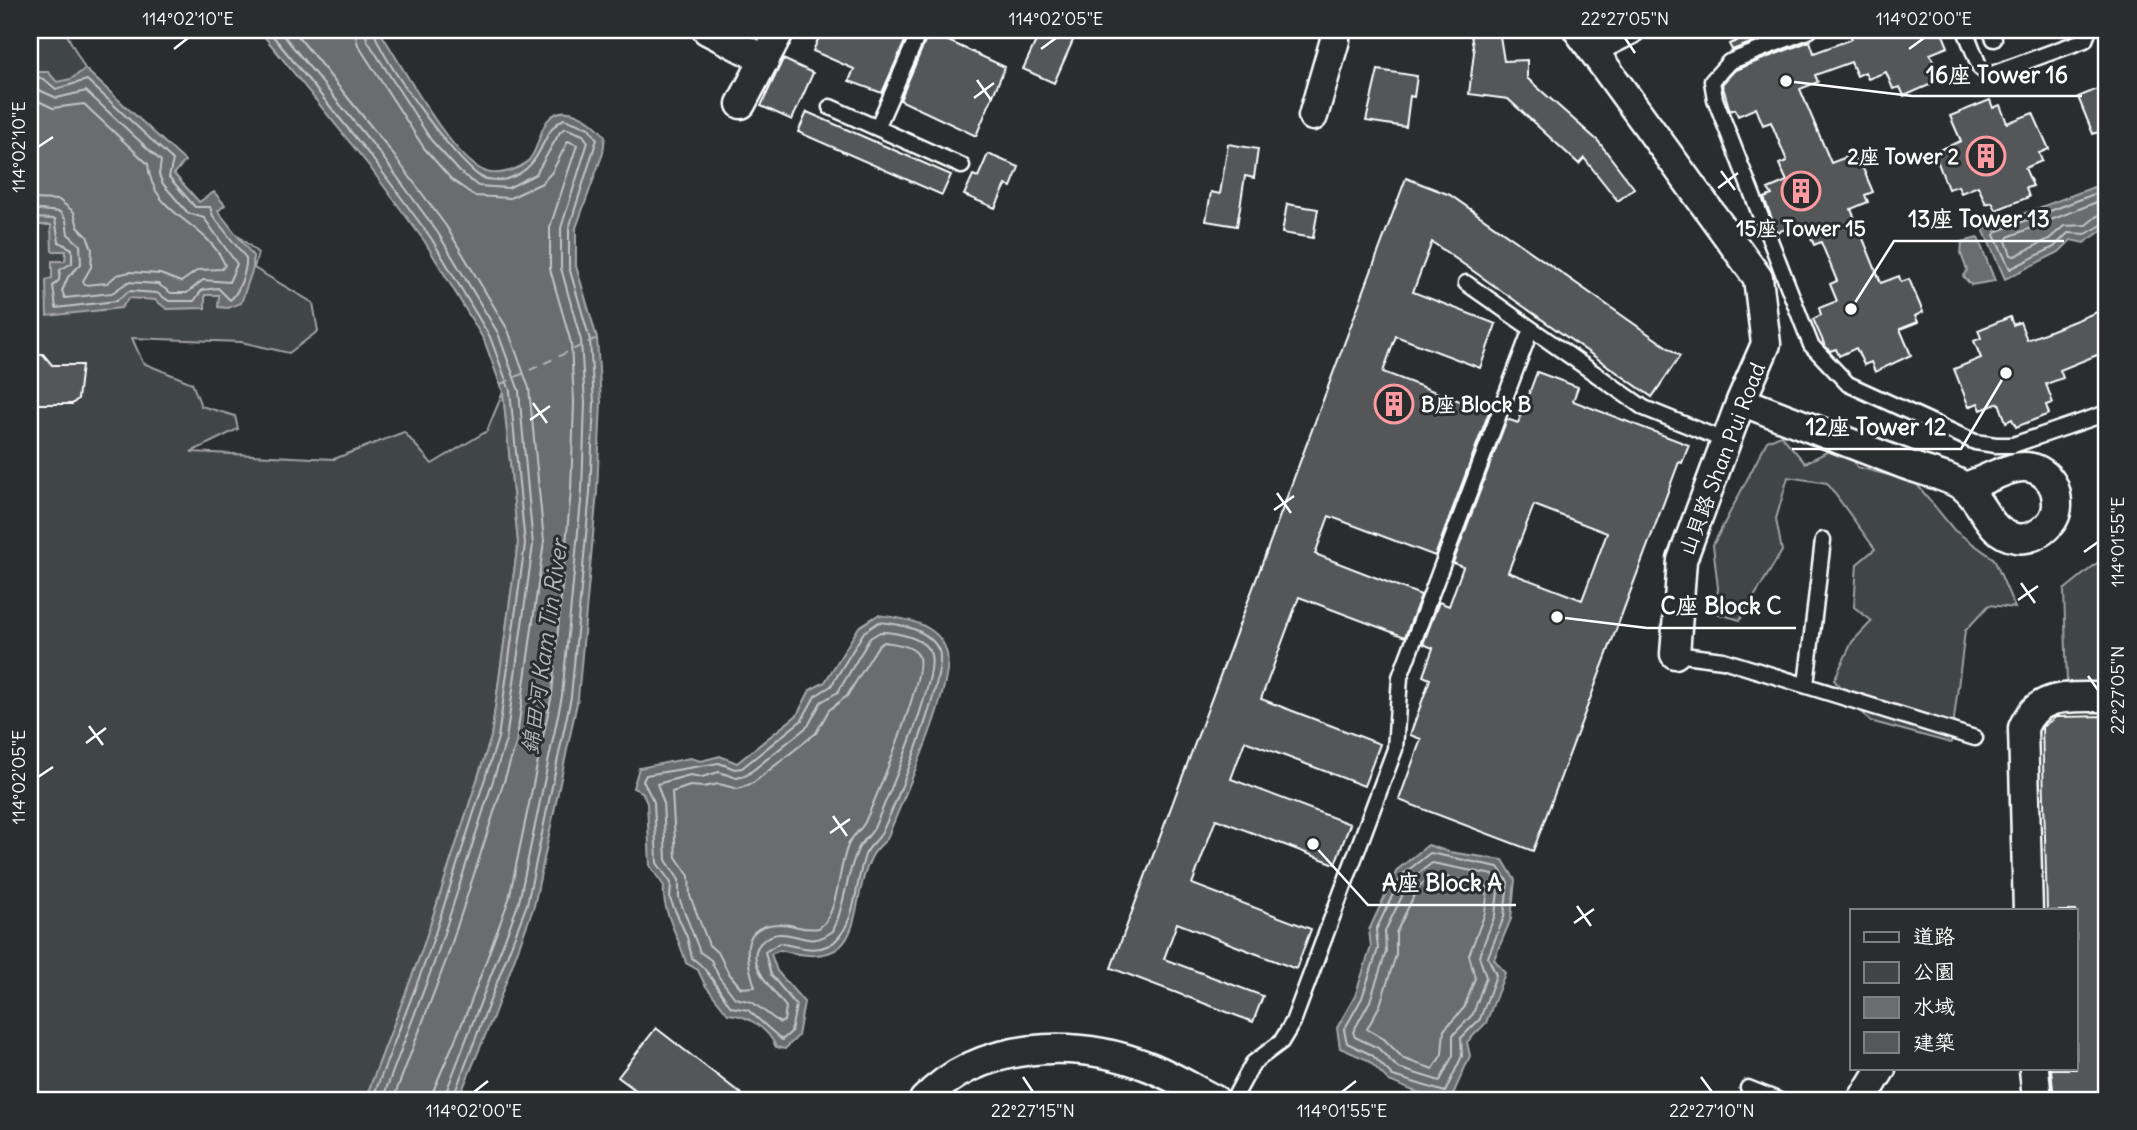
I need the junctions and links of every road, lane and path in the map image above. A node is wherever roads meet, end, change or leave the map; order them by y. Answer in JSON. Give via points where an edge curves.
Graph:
{"nodes":[{"id":1,"x":707,"y":30,"type":"edge"},
{"id":2,"x":780,"y":30,"type":"edge"},
{"id":3,"x":920,"y":30,"type":"edge"},
{"id":4,"x":1334,"y":30,"type":"edge"},
{"id":5,"x":1630,"y":30,"type":"edge"},
{"id":6,"x":1810,"y":30,"type":"edge"},
{"id":7,"x":1965,"y":30,"type":"edge"},
{"id":8,"x":2089,"y":30,"type":"edge"},
{"id":9,"x":1585,"y":39,"type":"edge"},
{"id":10,"x":765,"y":60,"type":"junction"},
{"id":11,"x":741,"y":104,"type":"dead end"},
{"id":12,"x":830,"y":107,"type":"dead end"},
{"id":13,"x":1313,"y":116,"type":"dead end"},
{"id":14,"x":877,"y":128,"type":"junction"},
{"id":15,"x":962,"y":166,"type":"dead end"},
{"id":16,"x":1466,"y":283,"type":"dead end"},
{"id":17,"x":1531,"y":329,"type":"junction"},
{"id":18,"x":1741,"y":401,"type":"junction"},
{"id":19,"x":2107,"y":414,"type":"edge"},
{"id":20,"x":1726,"y":441,"type":"junction"},
{"id":21,"x":1964,"y":487,"type":"dead end"},
{"id":22,"x":1823,"y":540,"type":"dead end"},
{"id":23,"x":1675,"y":654,"type":"joint"},
{"id":24,"x":1806,"y":685,"type":"junction"},
{"id":25,"x":2107,"y":697,"type":"edge"},
{"id":26,"x":1975,"y":738,"type":"dead end"},
{"id":27,"x":2028,"y":909,"type":"edge"},
{"id":28,"x":1880,"y":1070,"type":"edge"},
{"id":29,"x":2034,"y":1070,"type":"edge"},
{"id":30,"x":1748,"y":1088,"type":"dead end"},
{"id":31,"x":924,"y":1100,"type":"edge"},
{"id":32,"x":1215,"y":1100,"type":"edge"},
{"id":33,"x":1233,"y":1100,"type":"edge"},
{"id":34,"x":1778,"y":1100,"type":"edge"},
{"id":35,"x":1862,"y":1100,"type":"edge"},
{"id":36,"x":2037,"y":1100,"type":"edge"}],
"edges":[{"from":1,"to":10,"type":"street"},
{"from":2,"to":10,"type":"street"},
{"from":3,"to":14,"type":"lane"},
{"from":4,"to":13,"type":"street"},
{"from":5,"to":9,"type":"street"},
{"from":6,"to":19,"type":"lane","via":[[1729,62],[1712,81],[1714,99],[1811,345],[1848,384],[1975,442],[2013,446]]},
{"from":7,"to":8,"type":"lane","via":[[1980,68],[1989,75],[2085,40]]},
{"from":9,"to":18,"type":"street","name":"山貝路 Shan Pui Road","via":[[1758,278],[1766,344]]},
{"from":10,"to":11,"type":"street"},
{"from":12,"to":14,"type":"lane"},
{"from":14,"to":15,"type":"lane"},
{"from":16,"to":17,"type":"lane"},
{"from":17,"to":20,"type":"lane","via":[[1644,408]]},
{"from":17,"to":33,"type":"lane","via":[[1400,677],[1395,749],[1293,1022],[1281,1042],[1253,1063]]},
{"from":18,"to":20,"type":"street","name":"山貝路 Shan Pui Road"},
{"from":18,"to":21,"type":"street"},
{"from":20,"to":23,"type":"street","name":"山貝路 Shan Pui Road","via":[[1682,560]]},
{"from":22,"to":24,"type":"lane"},
{"from":23,"to":24,"type":"lane","via":[[1723,660]]},
{"from":24,"to":26,"type":"lane"},
{"from":25,"to":27,"type":"street","via":[[2051,698],[2036,706],[2023,728]]},
{"from":28,"to":35,"type":"street"},
{"from":29,"to":36,"type":"street"},
{"from":30,"to":34,"type":"lane"},
{"from":31,"to":32,"type":"street","via":[[989,1060],[1033,1050],[1066,1049],[1149,1067]]}]}
